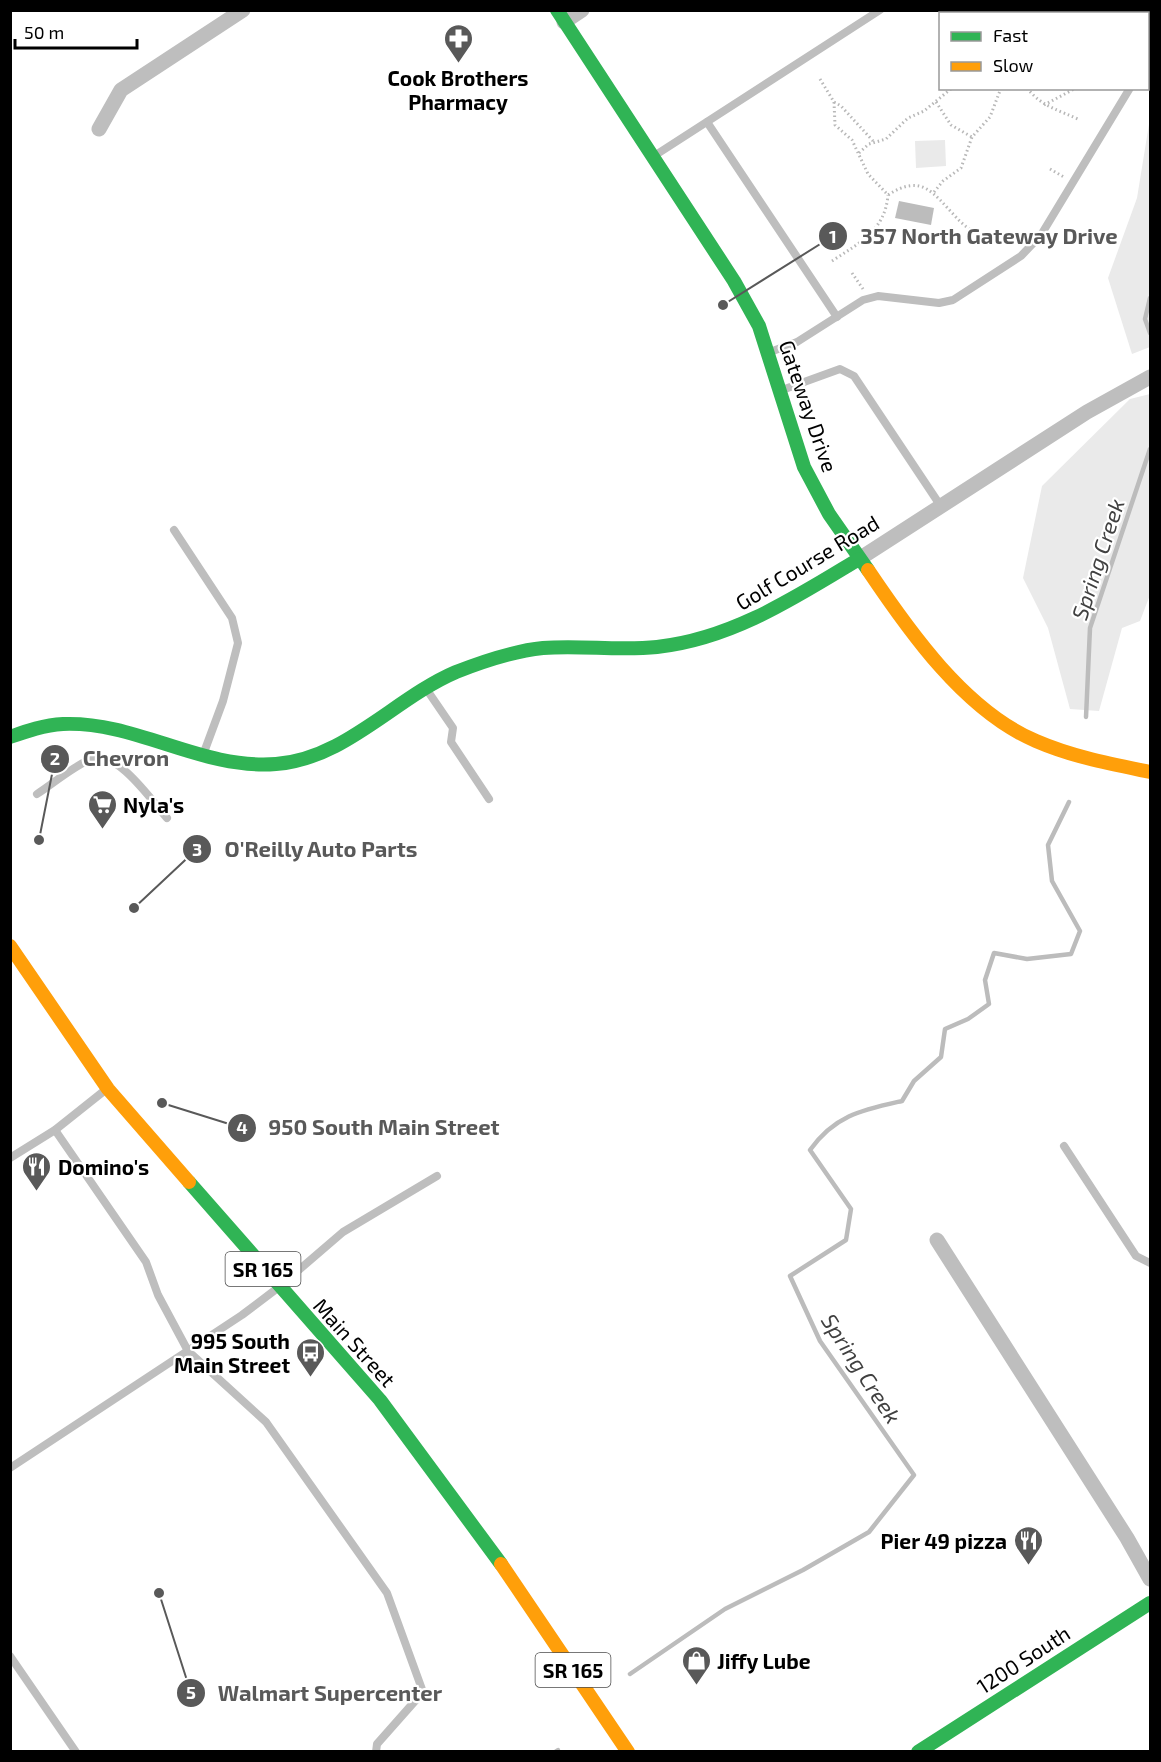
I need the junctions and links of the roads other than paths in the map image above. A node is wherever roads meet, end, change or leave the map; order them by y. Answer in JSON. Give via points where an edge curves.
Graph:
{"nodes":[{"id":1,"x":243,"y":10,"type":"edge"},
{"id":2,"x":582,"y":10,"type":"edge"},
{"id":3,"x":880,"y":10,"type":"edge"},
{"id":4,"x":560,"y":16,"type":"edge"},
{"id":5,"x":1129,"y":90,"type":"edge"},
{"id":6,"x":707,"y":122,"type":"junction"},
{"id":7,"x":99,"y":129,"type":"dead end"},
{"id":8,"x":652,"y":157,"type":"junction"},
{"id":9,"x":837,"y":317,"type":"junction"},
{"id":10,"x":769,"y":353,"type":"junction"},
{"id":11,"x":1150,"y":377,"type":"edge"},
{"id":12,"x":781,"y":390,"type":"junction"},
{"id":13,"x":940,"y":505,"type":"junction"},
{"id":14,"x":174,"y":530,"type":"dead end"},
{"id":15,"x":859,"y":559,"type":"junction"},
{"id":16,"x":426,"y":689,"type":"junction"},
{"id":17,"x":10,"y":737,"type":"edge"},
{"id":18,"x":203,"y":757,"type":"junction"},
{"id":19,"x":1150,"y":772,"type":"edge"},
{"id":20,"x":37,"y":794,"type":"dead end"},
{"id":21,"x":489,"y":799,"type":"dead end"},
{"id":22,"x":167,"y":818,"type":"dead end"},
{"id":23,"x":10,"y":946,"type":"edge"},
{"id":24,"x":108,"y":1089,"type":"junction"},
{"id":25,"x":55,"y":1130,"type":"junction"},
{"id":26,"x":1065,"y":1146,"type":"dead end"},
{"id":27,"x":10,"y":1158,"type":"edge"},
{"id":28,"x":437,"y":1176,"type":"dead end"},
{"id":29,"x":937,"y":1240,"type":"dead end"},
{"id":30,"x":1150,"y":1263,"type":"edge"},
{"id":31,"x":279,"y":1287,"type":"junction"},
{"id":32,"x":188,"y":1351,"type":"junction"},
{"id":33,"x":10,"y":1468,"type":"edge"},
{"id":34,"x":1150,"y":1579,"type":"edge"},
{"id":35,"x":1150,"y":1603,"type":"edge"},
{"id":36,"x":10,"y":1656,"type":"edge"},
{"id":37,"x":76,"y":1752,"type":"edge"},
{"id":38,"x":376,"y":1752,"type":"edge"},
{"id":39,"x":628,"y":1752,"type":"edge"},
{"id":40,"x":918,"y":1752,"type":"edge"}],
"edges":[{"from":1,"to":7,"type":"street","via":[[121,90]]},
{"from":2,"to":4,"type":"street"},
{"from":3,"to":6,"type":"lane"},
{"from":4,"to":8,"type":"main road","name":"Gateway Drive"},
{"from":5,"to":9,"type":"lane","via":[[1041,235],[1026,252],[953,300],[939,303],[878,296]]},
{"from":6,"to":8,"type":"lane"},
{"from":6,"to":9,"type":"lane"},
{"from":8,"to":10,"type":"main road","name":"Gateway Drive","via":[[734,281]]},
{"from":9,"to":10,"type":"lane","via":[[797,342]]},
{"from":10,"to":12,"type":"main road","name":"Gateway Drive"},
{"from":11,"to":13,"type":"street","name":"Golf Course Road"},
{"from":12,"to":13,"type":"lane","via":[[840,369],[854,376]]},
{"from":12,"to":15,"type":"main road","name":"Gateway Drive","via":[[804,466]]},
{"from":13,"to":15,"type":"street","name":"Golf Course Road"},
{"from":14,"to":18,"type":"lane","via":[[232,618],[238,643]]},
{"from":15,"to":16,"type":"main road","name":"Golf Course Road","via":[[733,630],[657,647],[542,648],[471,667]]},
{"from":15,"to":19,"type":"main road","name":"Gateway Drive","via":[[903,622],[949,677],[983,708],[1033,740],[1084,759]]},
{"from":16,"to":18,"type":"main road","name":"Golf Course Road","via":[[318,753],[284,764],[250,766]]},
{"from":16,"to":21,"type":"lane","via":[[453,728],[451,742]]},
{"from":17,"to":18,"type":"main road","name":"Golf Course Road","via":[[45,726],[86,724],[122,730]]},
{"from":20,"to":22,"type":"lane","via":[[93,758],[110,758]]},
{"from":23,"to":24,"type":"main road","name":"Main Street","number":"SR 165"},
{"from":24,"to":25,"type":"lane"},
{"from":24,"to":31,"type":"main road","name":"Main Street","number":"SR 165"},
{"from":25,"to":27,"type":"lane"},
{"from":25,"to":32,"type":"lane","via":[[146,1262],[158,1295]]},
{"from":26,"to":30,"type":"lane","via":[[1136,1256]]},
{"from":28,"to":31,"type":"lane","via":[[343,1232]]},
{"from":29,"to":34,"type":"street"},
{"from":31,"to":32,"type":"lane"},
{"from":31,"to":39,"type":"main road","name":"Main Street","number":"SR 165","via":[[380,1400],[519,1588]]},
{"from":32,"to":33,"type":"lane"},
{"from":32,"to":38,"type":"lane","via":[[266,1422],[387,1593],[423,1692],[377,1744]]},
{"from":35,"to":40,"type":"main road","name":"1200 South"},
{"from":36,"to":37,"type":"lane"}]}
